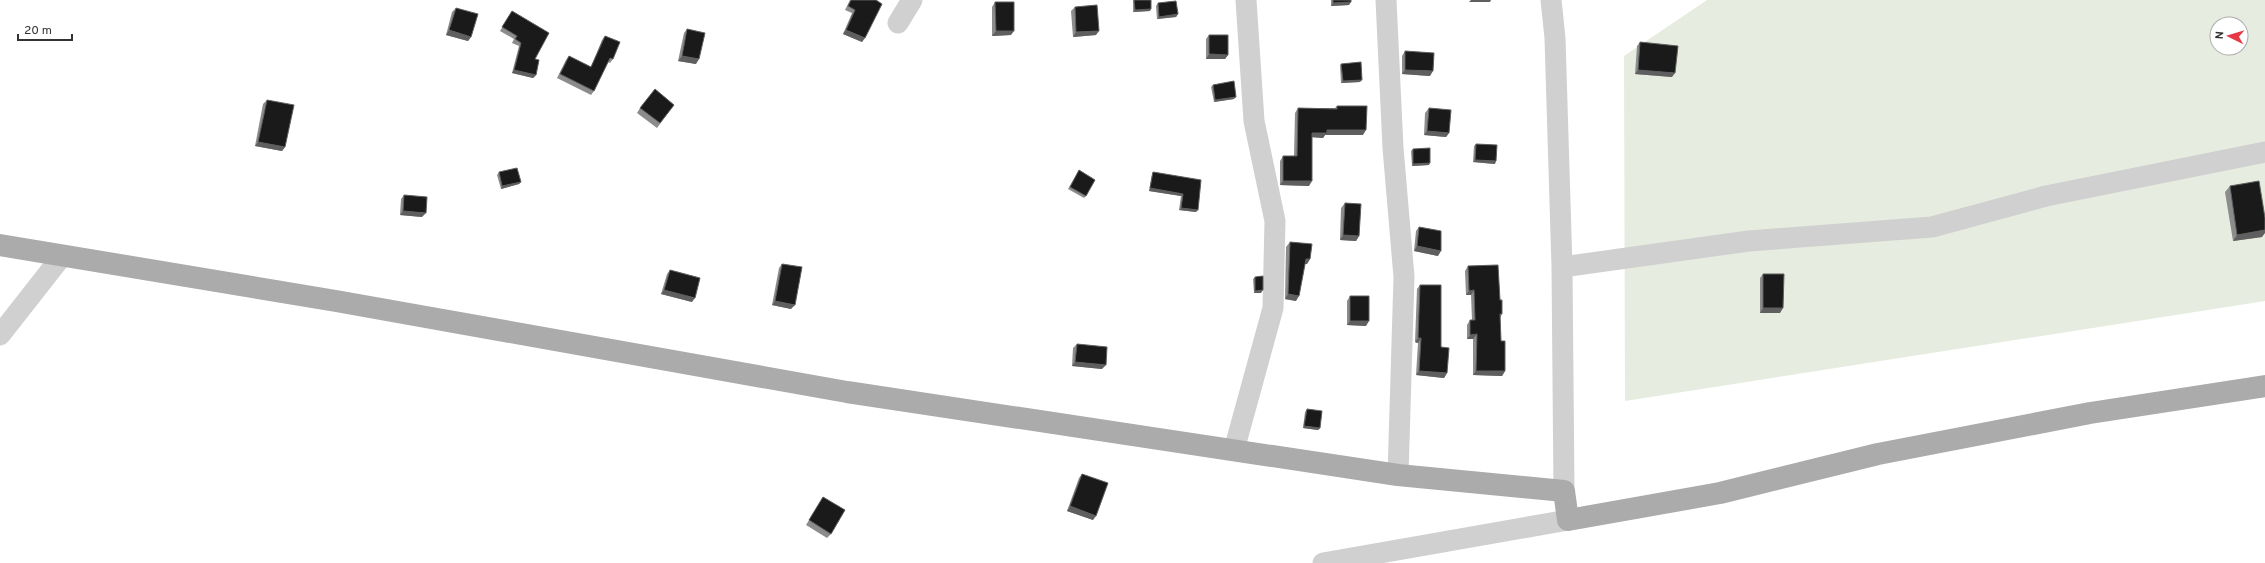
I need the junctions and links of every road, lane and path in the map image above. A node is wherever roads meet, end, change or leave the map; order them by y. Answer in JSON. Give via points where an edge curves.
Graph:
{"nodes":[{"id":1,"x":912,"y":0,"type":"edge"},
{"id":2,"x":1246,"y":0,"type":"edge"},
{"id":3,"x":1386,"y":0,"type":"edge"},
{"id":4,"x":1551,"y":0,"type":"edge"},
{"id":5,"x":898,"y":23,"type":"dead end"},
{"id":6,"x":2265,"y":152,"type":"edge"},
{"id":7,"x":0,"y":245,"type":"edge"},
{"id":8,"x":62,"y":256,"type":"junction"},
{"id":9,"x":1562,"y":267,"type":"junction"},
{"id":10,"x":0,"y":335,"type":"edge"},
{"id":11,"x":2265,"y":386,"type":"edge"},
{"id":12,"x":1234,"y":450,"type":"junction"},
{"id":13,"x":1398,"y":475,"type":"junction"},
{"id":14,"x":1564,"y":491,"type":"junction"},
{"id":15,"x":1568,"y":520,"type":"junction"},
{"id":16,"x":1323,"y":563,"type":"edge"}],
"edges":[{"from":1,"to":5,"type":"street"},
{"from":2,"to":12,"type":"street","via":[[1254,121],[1275,221],[1273,308]]},
{"from":3,"to":13,"type":"street","via":[[1393,148],[1404,276]]},
{"from":4,"to":9,"type":"street","via":[[1555,38]]},
{"from":6,"to":9,"type":"street","via":[[2046,196],[1932,227],[1749,241]]},
{"from":7,"to":8,"type":"main road"},
{"from":8,"to":10,"type":"street"},
{"from":8,"to":12,"type":"main road","via":[[336,301],[847,392]]},
{"from":9,"to":14,"type":"street"},
{"from":11,"to":15,"type":"main road","via":[[2090,413],[1878,454],[1720,492]]},
{"from":12,"to":13,"type":"main road"},
{"from":13,"to":14,"type":"main road"},
{"from":14,"to":15,"type":"main road"},
{"from":15,"to":16,"type":"street"}]}
